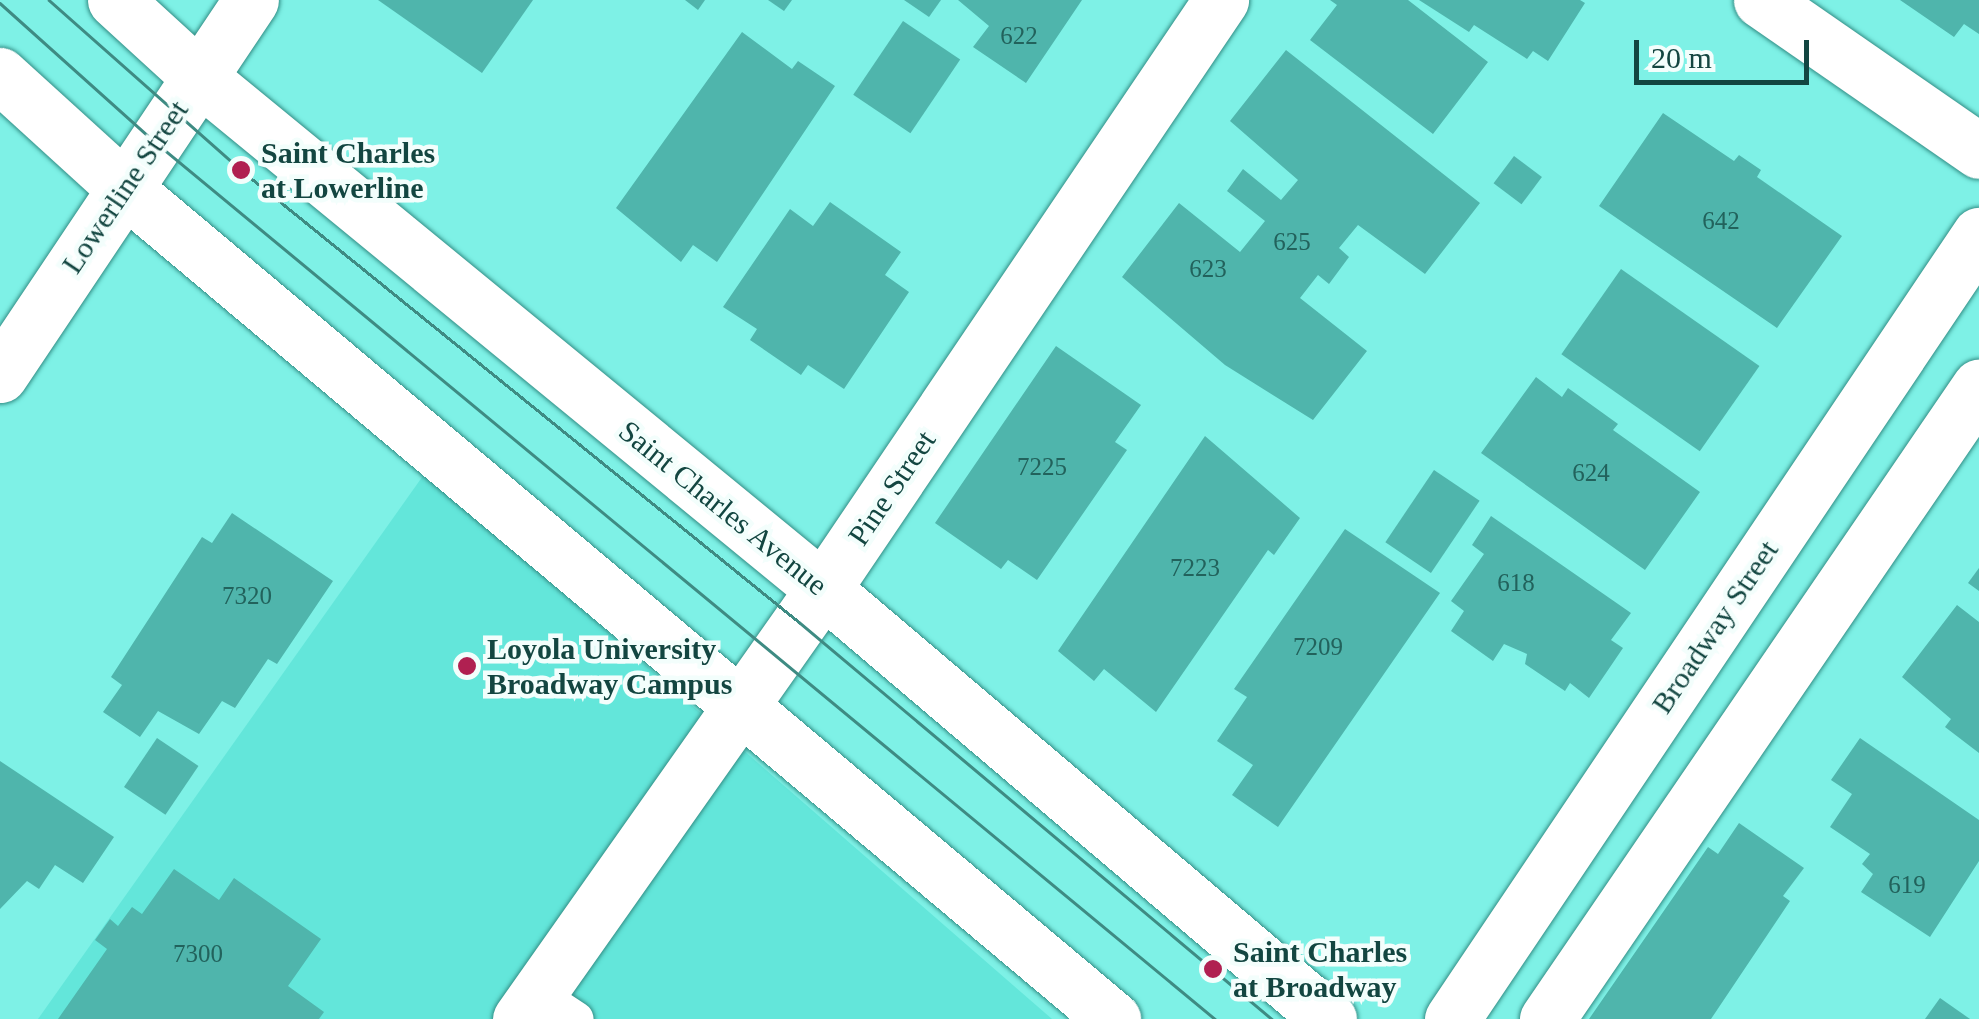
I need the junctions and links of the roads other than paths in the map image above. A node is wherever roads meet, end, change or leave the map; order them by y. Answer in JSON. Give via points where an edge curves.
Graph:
{"nodes":[{"id":1,"x":115,"y":0,"type":"edge"},
{"id":2,"x":250,"y":0,"type":"edge"},
{"id":3,"x":1221,"y":0,"type":"edge"},
{"id":4,"x":1761,"y":0,"type":"edge"},
{"id":5,"x":0,"y":75,"type":"edge"},
{"id":6,"x":198,"y":76,"type":"junction"},
{"id":7,"x":1979,"y":152,"type":"edge"},
{"id":8,"x":124,"y":188,"type":"junction"},
{"id":9,"x":1979,"y":235,"type":"edge"},
{"id":10,"x":0,"y":375,"type":"edge"},
{"id":11,"x":1979,"y":387,"type":"edge"},
{"id":12,"x":823,"y":589,"type":"junction"},
{"id":13,"x":741,"y":704,"type":"junction"},
{"id":14,"x":545,"y":1011,"type":"edge"},
{"id":15,"x":1113,"y":1019,"type":"edge"},
{"id":16,"x":1329,"y":1019,"type":"edge"},
{"id":17,"x":1452,"y":1019,"type":"edge"},
{"id":18,"x":1547,"y":1019,"type":"edge"}],
"edges":[{"from":1,"to":6,"type":"street","name":"Saint Charles Avenue"},
{"from":2,"to":6,"type":"street","name":"Lowerline Street"},
{"from":3,"to":12,"type":"street","name":"Pine Street"},
{"from":4,"to":7,"type":"street"},
{"from":5,"to":8,"type":"street"},
{"from":6,"to":8,"type":"street","name":"Lowerline Street"},
{"from":6,"to":12,"type":"street","name":"Saint Charles Avenue"},
{"from":8,"to":10,"type":"street","name":"Lowerline Street"},
{"from":8,"to":13,"type":"street"},
{"from":9,"to":17,"type":"street","name":"Broadway Street"},
{"from":11,"to":18,"type":"street"},
{"from":12,"to":13,"type":"street","name":"Pine Street"},
{"from":12,"to":16,"type":"street","name":"Saint Charles Avenue"},
{"from":13,"to":14,"type":"street","name":"Pine Street"},
{"from":13,"to":15,"type":"street"}]}
